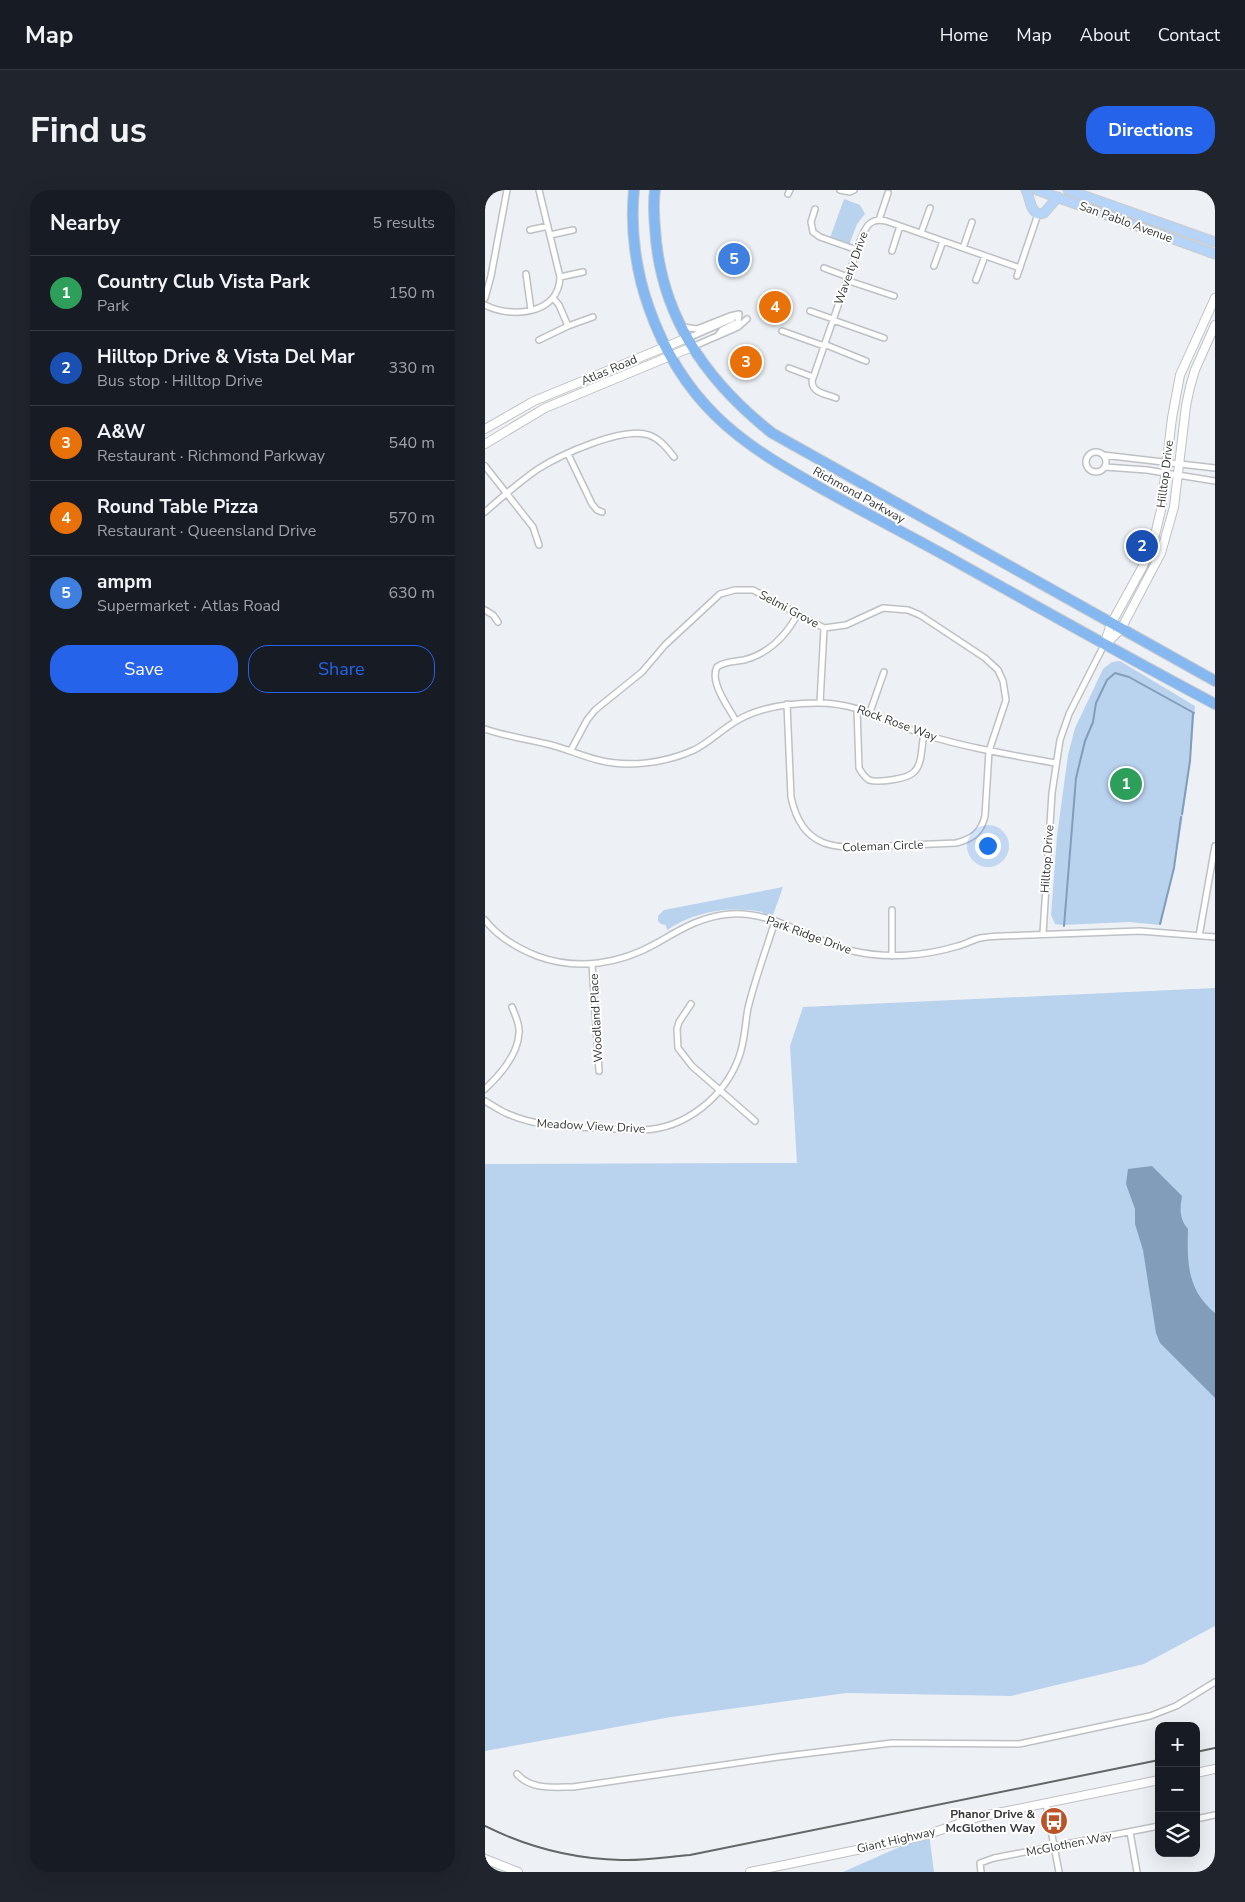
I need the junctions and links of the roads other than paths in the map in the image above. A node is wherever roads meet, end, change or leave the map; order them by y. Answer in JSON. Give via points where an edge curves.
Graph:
{"nodes":[{"id":1,"x":507,"y":190,"type":"edge"},
{"id":2,"x":539,"y":190,"type":"edge"},
{"id":3,"x":634,"y":190,"type":"edge"},
{"id":4,"x":655,"y":190,"type":"edge"},
{"id":5,"x":839,"y":190,"type":"edge"},
{"id":6,"x":854,"y":190,"type":"edge"},
{"id":7,"x":1026,"y":190,"type":"edge"},
{"id":8,"x":1037,"y":190,"type":"edge"},
{"id":9,"x":1068,"y":190,"type":"edge"},
{"id":10,"x":888,"y":193,"type":"dead end"},
{"id":11,"x":1058,"y":198,"type":"junction"},
{"id":12,"x":930,"y":208,"type":"dead end"},
{"id":13,"x":815,"y":209,"type":"dead end"},
{"id":14,"x":1038,"y":214,"type":"junction"},
{"id":15,"x":879,"y":220,"type":"junction"},
{"id":16,"x":972,"y":222,"type":"dead end"},
{"id":17,"x":548,"y":226,"type":"junction"},
{"id":18,"x":900,"y":226,"type":"junction"},
{"id":19,"x":530,"y":230,"type":"dead end"},
{"id":20,"x":573,"y":230,"type":"dead end"},
{"id":21,"x":921,"y":233,"type":"junction"},
{"id":22,"x":551,"y":235,"type":"junction"},
{"id":23,"x":943,"y":241,"type":"junction"},
{"id":24,"x":1215,"y":242,"type":"edge"},
{"id":25,"x":963,"y":248,"type":"junction"},
{"id":26,"x":857,"y":250,"type":"junction"},
{"id":27,"x":892,"y":252,"type":"dead end"},
{"id":28,"x":1215,"y":254,"type":"edge"},
{"id":29,"x":985,"y":256,"type":"junction"},
{"id":30,"x":934,"y":266,"type":"dead end"},
{"id":31,"x":824,"y":268,"type":"dead end"},
{"id":32,"x":1020,"y":268,"type":"junction"},
{"id":33,"x":583,"y":272,"type":"dead end"},
{"id":34,"x":526,"y":274,"type":"dead end"},
{"id":35,"x":1017,"y":276,"type":"dead end"},
{"id":36,"x":561,"y":277,"type":"junction"},
{"id":37,"x":847,"y":279,"type":"junction"},
{"id":38,"x":976,"y":280,"type":"dead end"},
{"id":39,"x":894,"y":296,"type":"dead end"},
{"id":40,"x":485,"y":298,"type":"edge"},
{"id":41,"x":554,"y":298,"type":"junction"},
{"id":42,"x":1215,"y":298,"type":"edge"},
{"id":43,"x":485,"y":305,"type":"edge"},
{"id":44,"x":531,"y":310,"type":"junction"},
{"id":45,"x":810,"y":311,"type":"dead end"},
{"id":46,"x":735,"y":316,"type":"junction"},
{"id":47,"x":593,"y":317,"type":"dead end"},
{"id":48,"x":747,"y":319,"type":"dead end"},
{"id":49,"x":833,"y":320,"type":"junction"},
{"id":50,"x":679,"y":325,"type":"junction"},
{"id":51,"x":1215,"y":325,"type":"edge"},
{"id":52,"x":568,"y":326,"type":"junction"},
{"id":53,"x":782,"y":331,"type":"dead end"},
{"id":54,"x":719,"y":335,"type":"junction"},
{"id":55,"x":884,"y":338,"type":"dead end"},
{"id":56,"x":539,"y":340,"type":"dead end"},
{"id":57,"x":690,"y":342,"type":"junction"},
{"id":58,"x":824,"y":345,"type":"junction"},
{"id":59,"x":665,"y":346,"type":"junction"},
{"id":60,"x":671,"y":355,"type":"junction"},
{"id":61,"x":866,"y":361,"type":"dead end"},
{"id":62,"x":789,"y":368,"type":"dead end"},
{"id":63,"x":812,"y":379,"type":"junction"},
{"id":64,"x":836,"y":398,"type":"dead end"},
{"id":65,"x":485,"y":428,"type":"edge"},
{"id":66,"x":485,"y":444,"type":"edge"},
{"id":67,"x":568,"y":454,"type":"junction"},
{"id":68,"x":1103,"y":455,"type":"junction"},
{"id":69,"x":674,"y":457,"type":"dead end"},
{"id":70,"x":1167,"y":461,"type":"junction"},
{"id":71,"x":1179,"y":463,"type":"junction"},
{"id":72,"x":485,"y":466,"type":"edge"},
{"id":73,"x":1105,"y":467,"type":"junction"},
{"id":74,"x":1215,"y":468,"type":"edge"},
{"id":75,"x":1166,"y":473,"type":"junction"},
{"id":76,"x":1178,"y":476,"type":"junction"},
{"id":77,"x":1215,"y":481,"type":"edge"},
{"id":78,"x":506,"y":492,"type":"junction"},
{"id":79,"x":485,"y":512,"type":"edge"},
{"id":80,"x":602,"y":512,"type":"dead end"},
{"id":81,"x":539,"y":545,"type":"dead end"},
{"id":82,"x":485,"y":610,"type":"edge"},
{"id":83,"x":797,"y":614,"type":"junction"},
{"id":84,"x":498,"y":622,"type":"dead end"},
{"id":85,"x":1111,"y":624,"type":"junction"},
{"id":86,"x":824,"y":628,"type":"junction"},
{"id":87,"x":1121,"y":629,"type":"junction"},
{"id":88,"x":1104,"y":645,"type":"junction"},
{"id":89,"x":884,"y":672,"type":"dead end"},
{"id":90,"x":1215,"y":681,"type":"edge"},
{"id":91,"x":820,"y":703,"type":"junction"},
{"id":92,"x":787,"y":704,"type":"junction"},
{"id":93,"x":1215,"y":704,"type":"edge"},
{"id":94,"x":857,"y":709,"type":"junction"},
{"id":95,"x":870,"y":712,"type":"junction"},
{"id":96,"x":736,"y":721,"type":"junction"},
{"id":97,"x":485,"y":730,"type":"edge"},
{"id":98,"x":924,"y":735,"type":"junction"},
{"id":99,"x":571,"y":750,"type":"junction"},
{"id":100,"x":989,"y":751,"type":"junction"},
{"id":101,"x":1055,"y":763,"type":"junction"},
{"id":102,"x":1215,"y":846,"type":"edge"},
{"id":103,"x":892,"y":910,"type":"dead end"},
{"id":104,"x":485,"y":920,"type":"edge"},
{"id":105,"x":775,"y":921,"type":"junction"},
{"id":106,"x":1043,"y":934,"type":"junction"},
{"id":107,"x":1199,"y":936,"type":"junction"},
{"id":108,"x":1215,"y":937,"type":"edge"},
{"id":109,"x":892,"y":956,"type":"junction"},
{"id":110,"x":593,"y":964,"type":"junction"},
{"id":111,"x":691,"y":1004,"type":"dead end"},
{"id":112,"x":512,"y":1007,"type":"dead end"},
{"id":113,"x":599,"y":1071,"type":"dead end"},
{"id":114,"x":485,"y":1089,"type":"edge"},
{"id":115,"x":720,"y":1090,"type":"junction"},
{"id":116,"x":485,"y":1101,"type":"edge"},
{"id":117,"x":755,"y":1121,"type":"dead end"},
{"id":118,"x":1215,"y":1682,"type":"edge"},
{"id":119,"x":1215,"y":1769,"type":"edge"},
{"id":120,"x":1200,"y":1772,"type":"edge"},
{"id":121,"x":517,"y":1774,"type":"dead end"},
{"id":122,"x":1155,"y":1781,"type":"edge"},
{"id":123,"x":1045,"y":1804,"type":"junction"},
{"id":124,"x":1215,"y":1815,"type":"edge"},
{"id":125,"x":1200,"y":1818,"type":"edge"},
{"id":126,"x":1155,"y":1827,"type":"edge"},
{"id":127,"x":1130,"y":1832,"type":"junction"},
{"id":128,"x":1055,"y":1847,"type":"junction"},
{"id":129,"x":485,"y":1859,"type":"edge"},
{"id":130,"x":518,"y":1872,"type":"edge"},
{"id":131,"x":750,"y":1872,"type":"edge"},
{"id":132,"x":981,"y":1872,"type":"edge"},
{"id":133,"x":1059,"y":1872,"type":"edge"},
{"id":134,"x":1137,"y":1872,"type":"edge"}],
"edges":[{"from":1,"to":40,"type":"street"},
{"from":2,"to":17,"type":"street"},
{"from":3,"to":59,"type":"highway","name":"Richmond Parkway","via":[[634,233],[640,277]]},
{"from":4,"to":50,"type":"highway","name":"Richmond Parkway","via":[[658,258],[666,292]]},
{"from":5,"to":6,"type":"street"},
{"from":7,"to":14,"type":"main road","via":[[1032,208]]},
{"from":8,"to":11,"type":"main road","name":"San Pablo Avenue"},
{"from":9,"to":24,"type":"main road","name":"San Pablo Avenue"},
{"from":10,"to":15,"type":"street"},
{"from":11,"to":14,"type":"main road","via":[[1044,213]]},
{"from":11,"to":28,"type":"main road","name":"San Pablo Avenue"},
{"from":12,"to":21,"type":"street"},
{"from":13,"to":26,"type":"street","via":[[811,222],[813,232]]},
{"from":14,"to":32,"type":"street"},
{"from":15,"to":18,"type":"street","name":"Waverly Drive"},
{"from":15,"to":26,"type":"street","name":"Waverly Drive","via":[[873,220],[867,226]]},
{"from":16,"to":25,"type":"street"},
{"from":17,"to":19,"type":"street"},
{"from":17,"to":22,"type":"street"},
{"from":18,"to":21,"type":"street","name":"Waverly Drive"},
{"from":18,"to":27,"type":"street"},
{"from":20,"to":22,"type":"street"},
{"from":21,"to":23,"type":"street","name":"Waverly Drive"},
{"from":22,"to":36,"type":"street"},
{"from":23,"to":25,"type":"street","name":"Waverly Drive"},
{"from":23,"to":30,"type":"street"},
{"from":25,"to":29,"type":"street","name":"Waverly Drive"},
{"from":26,"to":37,"type":"street","name":"Waverly Drive"},
{"from":29,"to":32,"type":"street","name":"Waverly Drive"},
{"from":29,"to":38,"type":"street"},
{"from":31,"to":37,"type":"street"},
{"from":32,"to":35,"type":"street"},
{"from":33,"to":36,"type":"street"},
{"from":34,"to":44,"type":"street"},
{"from":36,"to":41,"type":"street"},
{"from":37,"to":39,"type":"street"},
{"from":37,"to":49,"type":"street","name":"Waverly Drive"},
{"from":41,"to":44,"type":"street"},
{"from":41,"to":52,"type":"street"},
{"from":42,"to":70,"type":"street","name":"Hilltop Drive","via":[[1180,376]]},
{"from":43,"to":44,"type":"street","via":[[514,313]]},
{"from":45,"to":49,"type":"street"},
{"from":46,"to":50,"type":"street","via":[[697,329]]},
{"from":46,"to":54,"type":"street","name":"Atlas Road","via":[[739,314],[737,322]]},
{"from":46,"to":57,"type":"street","name":"Atlas Road"},
{"from":47,"to":52,"type":"street"},
{"from":48,"to":54,"type":"street","name":"Atlas Road"},
{"from":49,"to":55,"type":"street"},
{"from":49,"to":58,"type":"street","name":"Waverly Drive"},
{"from":50,"to":57,"type":"highway","name":"Richmond Parkway"},
{"from":51,"to":71,"type":"street","name":"Hilltop Drive","via":[[1189,388]]},
{"from":52,"to":56,"type":"street"},
{"from":53,"to":58,"type":"street"},
{"from":54,"to":57,"type":"street","name":"Atlas Road"},
{"from":57,"to":59,"type":"street","name":"Atlas Road"},
{"from":57,"to":60,"type":"street","name":"Atlas Road"},
{"from":57,"to":85,"type":"highway","name":"Richmond Parkway","via":[[727,393],[772,433]]},
{"from":58,"to":61,"type":"street"},
{"from":58,"to":63,"type":"street","name":"Waverly Drive"},
{"from":59,"to":60,"type":"highway","name":"Richmond Parkway"},
{"from":59,"to":65,"type":"street","name":"Atlas Road","via":[[529,403]]},
{"from":60,"to":66,"type":"street","name":"Atlas Road","via":[[545,408]]},
{"from":60,"to":88,"type":"highway","name":"Richmond Parkway","via":[[690,386],[711,411],[757,450]]},
{"from":62,"to":63,"type":"street"},
{"from":63,"to":64,"type":"street","via":[[815,390]]},
{"from":67,"to":69,"type":"street","via":[[600,440],[638,433],[660,441]]},
{"from":67,"to":78,"type":"street","via":[[543,466]]},
{"from":67,"to":80,"type":"street","via":[[592,504]]},
{"from":68,"to":70,"type":"street"},
{"from":68,"to":73,"type":"street"},
{"from":68,"to":73,"type":"street","via":[[1092,452],[1086,461],[1091,471],[1099,472]]},
{"from":70,"to":71,"type":"street"},
{"from":70,"to":75,"type":"street","name":"Hilltop Drive"},
{"from":71,"to":74,"type":"street"},
{"from":71,"to":76,"type":"street","name":"Hilltop Drive"},
{"from":72,"to":78,"type":"street"},
{"from":73,"to":75,"type":"street"},
{"from":75,"to":76,"type":"street"},
{"from":75,"to":85,"type":"street","name":"Hilltop Drive","via":[[1161,510],[1150,550]]},
{"from":76,"to":77,"type":"street"},
{"from":76,"to":87,"type":"street","name":"Hilltop Drive","via":[[1170,524],[1161,553]]},
{"from":78,"to":79,"type":"street"},
{"from":78,"to":81,"type":"street","via":[[533,527]]},
{"from":82,"to":84,"type":"street"},
{"from":83,"to":86,"type":"street","name":"Selmi Grove"},
{"from":83,"to":96,"type":"street","via":[[785,634],[767,650],[744,660],[721,664],[715,671],[714,678]]},
{"from":83,"to":99,"type":"street","name":"Selmi Grove","via":[[753,590],[720,594],[665,645],[642,672],[595,710]]},
{"from":85,"to":87,"type":"highway","name":"Richmond Parkway"},
{"from":85,"to":88,"type":"street","name":"Hilltop Drive"},
{"from":86,"to":91,"type":"street"},
{"from":86,"to":100,"type":"street","name":"Selmi Grove","via":[[847,625],[883,608],[908,610],[985,658],[998,670],[1006,700]]},
{"from":87,"to":88,"type":"street","name":"Hilltop Drive"},
{"from":87,"to":90,"type":"highway","name":"Richmond Parkway"},
{"from":88,"to":93,"type":"highway","name":"Richmond Parkway"},
{"from":88,"to":101,"type":"street","name":"Hilltop Drive","via":[[1069,714]]},
{"from":89,"to":95,"type":"street"},
{"from":91,"to":92,"type":"street","name":"Rock Rose Way"},
{"from":91,"to":94,"type":"street","name":"Rock Rose Way"},
{"from":92,"to":96,"type":"street","name":"Rock Rose Way","via":[[753,712]]},
{"from":92,"to":100,"type":"street","name":"Coleman Circle","via":[[794,810],[808,833],[840,848],[968,840],[982,827],[985,816]]},
{"from":94,"to":95,"type":"street","name":"Rock Rose Way"},
{"from":94,"to":98,"type":"street","via":[[859,768],[871,780],[906,778],[915,772]]},
{"from":95,"to":98,"type":"street","name":"Rock Rose Way"},
{"from":96,"to":99,"type":"street","name":"Rock Rose Way","via":[[695,750],[654,762],[599,761]]},
{"from":97,"to":99,"type":"street","name":"Rock Rose Way"},
{"from":98,"to":100,"type":"street","name":"Rock Rose Way"},
{"from":100,"to":101,"type":"street","name":"Rock Rose Way"},
{"from":101,"to":106,"type":"street","name":"Hilltop Drive"},
{"from":102,"to":107,"type":"street"},
{"from":103,"to":109,"type":"street"},
{"from":104,"to":110,"type":"street","name":"Park Ridge Drive","via":[[510,943],[530,953],[571,964]]},
{"from":105,"to":109,"type":"street","name":"Park Ridge Drive","via":[[852,951]]},
{"from":105,"to":110,"type":"street","name":"Park Ridge Drive","via":[[753,915],[709,917],[689,924],[636,954]]},
{"from":105,"to":115,"type":"street","name":"Meadow View Drive","via":[[752,996],[739,1057]]},
{"from":106,"to":107,"type":"street","name":"Park Ridge Drive","via":[[1140,931]]},
{"from":106,"to":109,"type":"street","name":"Park Ridge Drive","via":[[980,938],[959,946]]},
{"from":107,"to":108,"type":"street","name":"Park Ridge Drive"},
{"from":110,"to":113,"type":"street","name":"Woodland Place"},
{"from":111,"to":115,"type":"street","via":[[677,1029],[679,1048],[692,1066]]},
{"from":112,"to":114,"type":"street","via":[[518,1023],[517,1042],[512,1057]]},
{"from":115,"to":116,"type":"street","name":"Meadow View Drive","via":[[705,1106],[684,1120],[643,1130],[532,1123],[506,1114]]},
{"from":115,"to":117,"type":"street"},
{"from":118,"to":121,"type":"street","via":[[1177,1706],[1150,1716],[1019,1744],[892,1744],[573,1787],[542,1788],[523,1782]]},
{"from":119,"to":120,"type":"street"},
{"from":122,"to":123,"type":"street","name":"Giant Highway"},
{"from":123,"to":128,"type":"street"},
{"from":123,"to":131,"type":"street","name":"Giant Highway","via":[[978,1817],[910,1838]]},
{"from":124,"to":125,"type":"street"},
{"from":126,"to":127,"type":"street","name":"McGlothen Way"},
{"from":127,"to":128,"type":"street","name":"McGlothen Way"},
{"from":127,"to":134,"type":"street"},
{"from":128,"to":132,"type":"street","name":"McGlothen Way","via":[[980,1863]]},
{"from":128,"to":133,"type":"street"},
{"from":129,"to":130,"type":"street"}]}
